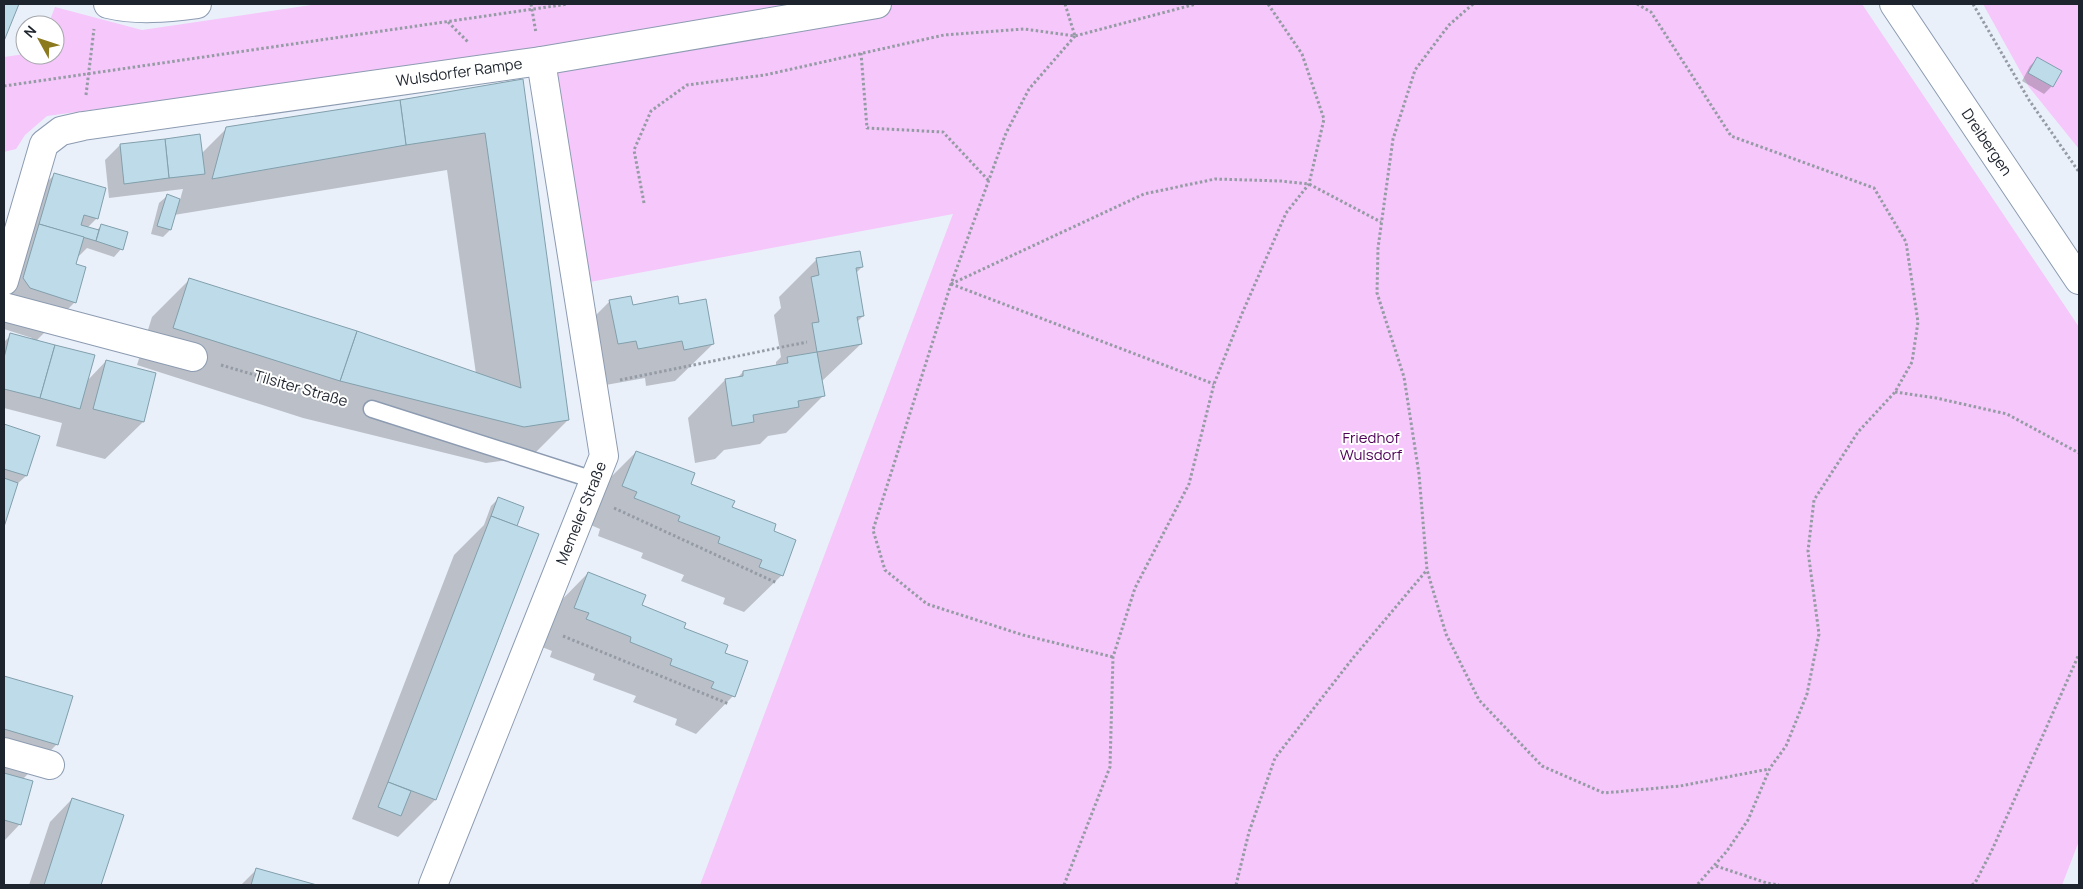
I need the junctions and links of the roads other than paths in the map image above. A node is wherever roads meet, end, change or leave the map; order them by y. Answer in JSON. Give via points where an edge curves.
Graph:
{"nodes":[{"id":1,"x":196,"y":4,"type":"edge"},
{"id":2,"x":877,"y":4,"type":"edge"},
{"id":3,"x":1894,"y":4,"type":"edge"},
{"id":4,"x":101,"y":13,"type":"edge"},
{"id":5,"x":540,"y":61,"type":"junction"},
{"id":6,"x":2079,"y":280,"type":"edge"},
{"id":7,"x":4,"y":282,"type":"edge"},
{"id":8,"x":4,"y":307,"type":"edge"},
{"id":9,"x":193,"y":357,"type":"road end"},
{"id":10,"x":372,"y":409,"type":"road end"},
{"id":11,"x":591,"y":488,"type":"junction"},
{"id":12,"x":4,"y":752,"type":"edge"},
{"id":13,"x":50,"y":766,"type":"dead end"},
{"id":14,"x":433,"y":885,"type":"edge"}],
"edges":[{"from":1,"to":4,"type":"street","via":[[152,9],[122,7]]},
{"from":2,"to":5,"type":"street","name":"Wulsdorfer Rampe"},
{"from":3,"to":6,"type":"street","name":"Dreibergen"},
{"from":5,"to":7,"type":"street","name":"Wulsdorfer Rampe","via":[[61,131],[44,144]]},
{"from":5,"to":11,"type":"street","name":"Memeler Straße","via":[[604,456]]},
{"from":8,"to":9,"type":"street"},
{"from":10,"to":11,"type":"lane"},
{"from":11,"to":14,"type":"street","name":"Memeler Straße"},
{"from":12,"to":13,"type":"street"}]}
